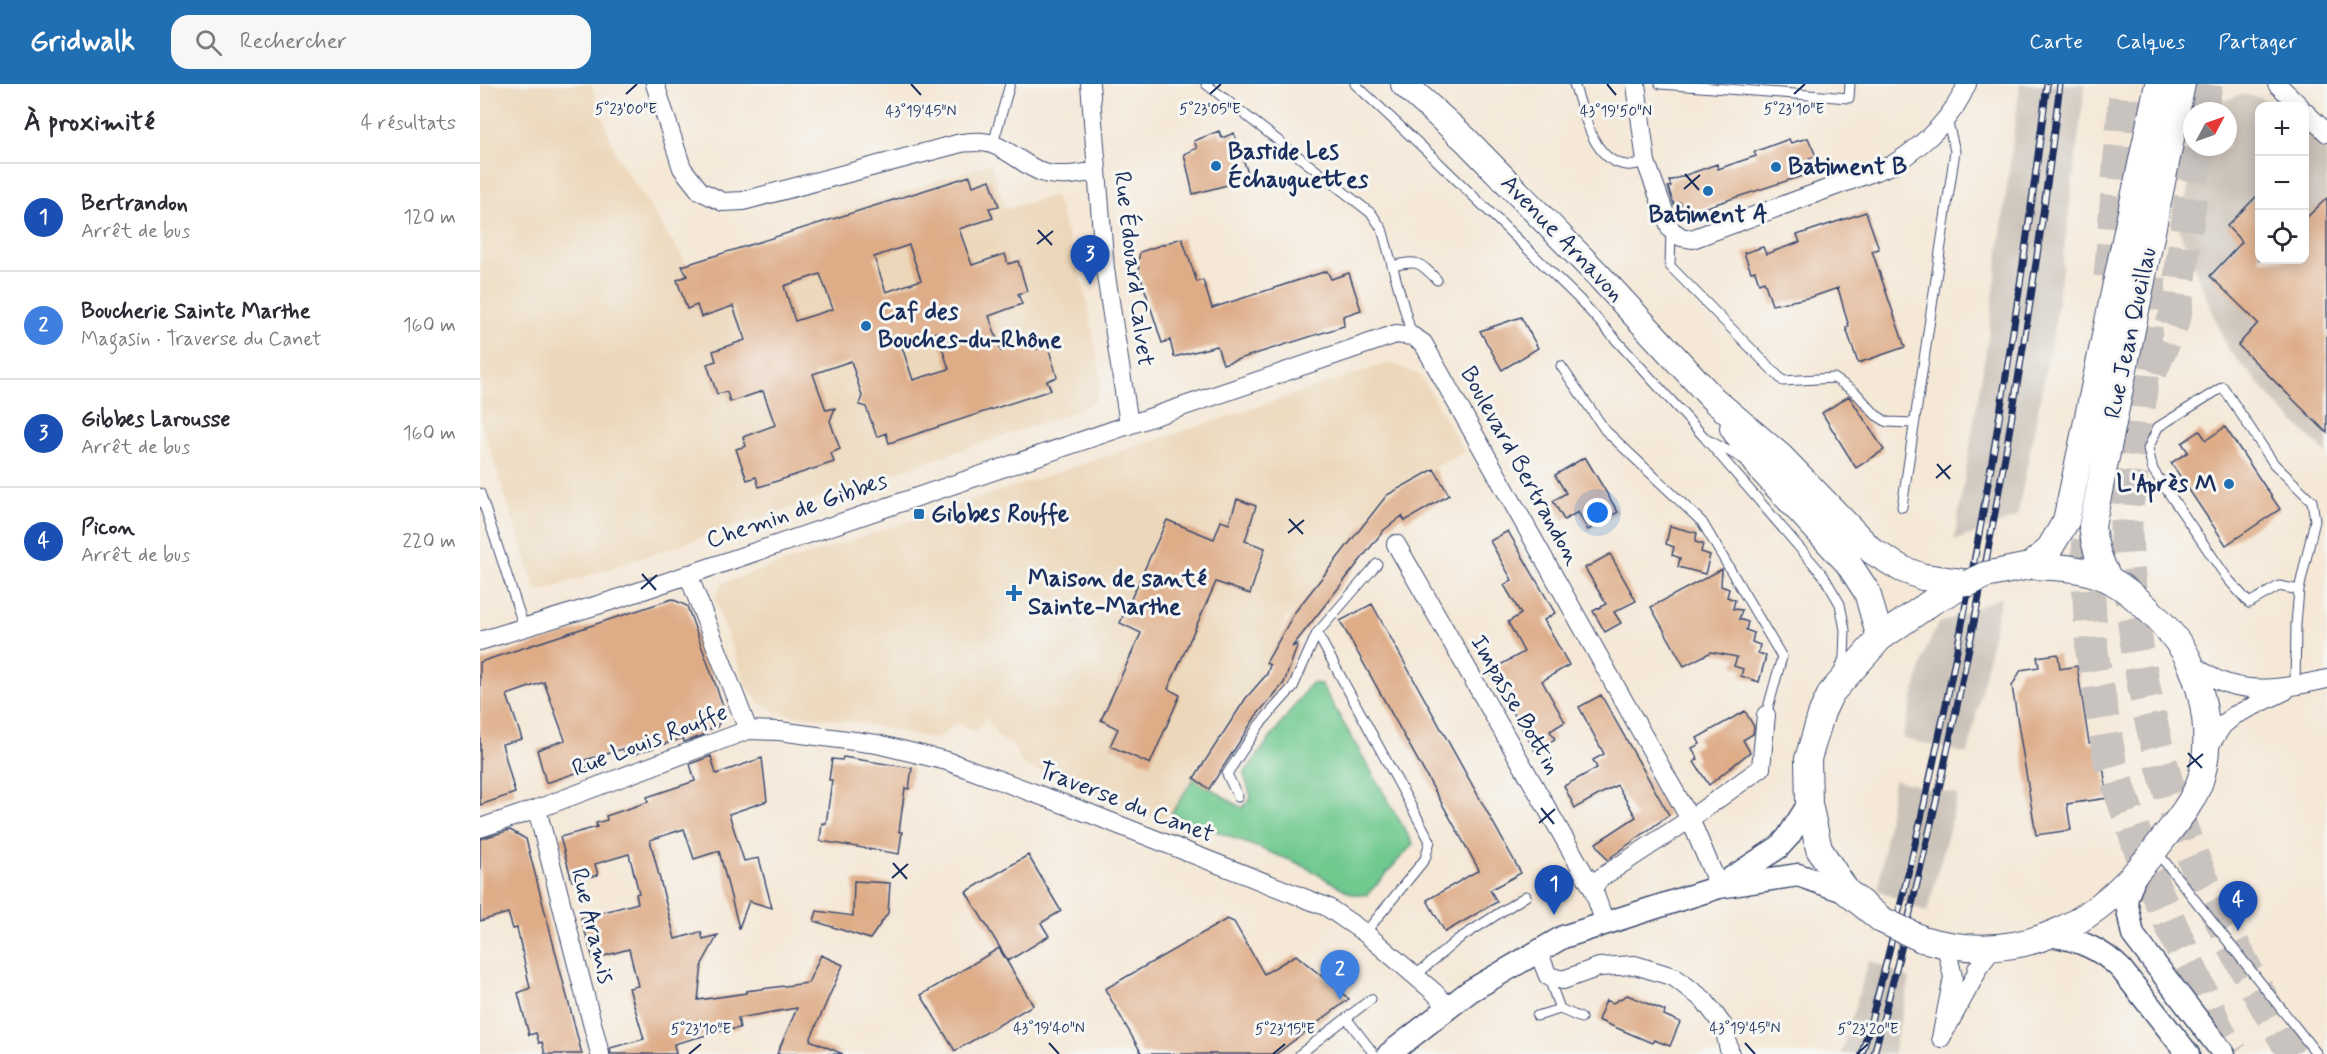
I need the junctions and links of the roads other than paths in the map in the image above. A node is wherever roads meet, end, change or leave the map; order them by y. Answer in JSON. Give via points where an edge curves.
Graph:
{"nodes":[{"id":1,"x":655,"y":84,"type":"edge"},
{"id":2,"x":1010,"y":84,"type":"edge"},
{"id":3,"x":1090,"y":84,"type":"edge"},
{"id":4,"x":1206,"y":84,"type":"edge"},
{"id":5,"x":1355,"y":84,"type":"edge"},
{"id":6,"x":1404,"y":84,"type":"edge"},
{"id":7,"x":1574,"y":84,"type":"edge"},
{"id":8,"x":1636,"y":84,"type":"edge"},
{"id":9,"x":1660,"y":84,"type":"edge"},
{"id":10,"x":1850,"y":84,"type":"edge"},
{"id":11,"x":1967,"y":84,"type":"edge"},
{"id":12,"x":2158,"y":84,"type":"edge"},
{"id":13,"x":2182,"y":84,"type":"edge"},
{"id":14,"x":2277,"y":84,"type":"edge"},
{"id":15,"x":2296,"y":102,"type":"edge"},
{"id":16,"x":2309,"y":116,"type":"edge"},
{"id":17,"x":1947,"y":119,"type":"junction"},
{"id":18,"x":2327,"y":133,"type":"edge"},
{"id":19,"x":993,"y":144,"type":"junction"},
{"id":20,"x":1646,"y":162,"type":"junction"},
{"id":21,"x":1096,"y":171,"type":"junction"},
{"id":22,"x":1671,"y":230,"type":"junction"},
{"id":23,"x":1392,"y":266,"type":"junction"},
{"id":24,"x":1437,"y":280,"type":"dead end"},
{"id":25,"x":1412,"y":336,"type":"junction"},
{"id":26,"x":1562,"y":366,"type":"dead end"},
{"id":27,"x":1714,"y":400,"type":"junction"},
{"id":28,"x":1914,"y":423,"type":"junction"},
{"id":29,"x":1129,"y":424,"type":"junction"},
{"id":30,"x":1705,"y":438,"type":"junction"},
{"id":31,"x":1761,"y":469,"type":"junction"},
{"id":32,"x":480,"y":493,"type":"edge"},
{"id":33,"x":1806,"y":501,"type":"dead end"},
{"id":34,"x":1902,"y":507,"type":"dead end"},
{"id":35,"x":1822,"y":515,"type":"dead end"},
{"id":36,"x":1396,"y":544,"type":"dead end"},
{"id":37,"x":1872,"y":550,"type":"junction"},
{"id":38,"x":1377,"y":564,"type":"dead end"},
{"id":39,"x":2029,"y":566,"type":"junction"},
{"id":40,"x":688,"y":574,"type":"junction"},
{"id":41,"x":2109,"y":579,"type":"junction"},
{"id":42,"x":1969,"y":583,"type":"junction"},
{"id":43,"x":2299,"y":590,"type":"junction"},
{"id":44,"x":524,"y":627,"type":"junction"},
{"id":45,"x":1317,"y":633,"type":"junction"},
{"id":46,"x":1880,"y":638,"type":"junction"},
{"id":47,"x":480,"y":641,"type":"edge"},
{"id":48,"x":2190,"y":661,"type":"junction"},
{"id":49,"x":2326,"y":681,"type":"edge"},
{"id":50,"x":2295,"y":686,"type":"junction"},
{"id":51,"x":1831,"y":693,"type":"junction"},
{"id":52,"x":1766,"y":715,"type":"joint"},
{"id":53,"x":748,"y":730,"type":"junction"},
{"id":54,"x":2207,"y":749,"type":"junction"},
{"id":55,"x":1238,"y":797,"type":"dead end"},
{"id":56,"x":1809,"y":804,"type":"junction"},
{"id":57,"x":537,"y":809,"type":"junction"},
{"id":58,"x":1690,"y":819,"type":"junction"},
{"id":59,"x":480,"y":828,"type":"edge"},
{"id":60,"x":2155,"y":850,"type":"junction"},
{"id":61,"x":2135,"y":875,"type":"junction"},
{"id":62,"x":1719,"y":887,"type":"junction"},
{"id":63,"x":1593,"y":889,"type":"junction"},
{"id":64,"x":1847,"y":892,"type":"junction"},
{"id":65,"x":1526,"y":896,"type":"dead end"},
{"id":66,"x":1605,"y":923,"type":"junction"},
{"id":67,"x":1365,"y":933,"type":"junction"},
{"id":68,"x":2051,"y":935,"type":"junction"},
{"id":69,"x":1946,"y":946,"type":"junction"},
{"id":70,"x":1994,"y":947,"type":"junction"},
{"id":71,"x":1538,"y":951,"type":"junction"},
{"id":72,"x":1415,"y":976,"type":"junction"},
{"id":73,"x":1548,"y":976,"type":"junction"},
{"id":74,"x":1371,"y":999,"type":"dead end"},
{"id":75,"x":1449,"y":1008,"type":"junction"},
{"id":76,"x":1560,"y":1010,"type":"junction"},
{"id":77,"x":1537,"y":1016,"type":"dead end"},
{"id":78,"x":1581,"y":1018,"type":"dead end"},
{"id":79,"x":1347,"y":1019,"type":"junction"},
{"id":80,"x":1939,"y":1046,"type":"edge"},
{"id":81,"x":600,"y":1054,"type":"edge"},
{"id":82,"x":1300,"y":1054,"type":"edge"},
{"id":83,"x":1374,"y":1054,"type":"edge"},
{"id":84,"x":1389,"y":1054,"type":"edge"},
{"id":85,"x":1730,"y":1054,"type":"edge"},
{"id":86,"x":2188,"y":1054,"type":"edge"},
{"id":87,"x":2224,"y":1054,"type":"edge"},
{"id":88,"x":2317,"y":1054,"type":"edge"}],
"edges":[{"from":1,"to":19,"type":"street","via":[[682,168],[700,191],[723,202],[743,201],[961,143]]},
{"from":2,"to":19,"type":"lane"},
{"from":3,"to":21,"type":"street","name":"Rue Édouard Calvet"},
{"from":4,"to":23,"type":"lane","via":[[1372,214],[1382,229]]},
{"from":5,"to":30,"type":"lane","via":[[1579,299]]},
{"from":6,"to":27,"type":"main road","name":"Avenue Arnavon","via":[[1465,139]]},
{"from":7,"to":20,"type":"lane","via":[[1595,140],[1608,159],[1628,166]]},
{"from":8,"to":20,"type":"street"},
{"from":9,"to":10,"type":"lane","via":[[1848,98]]},
{"from":11,"to":17,"type":"street"},
{"from":12,"to":39,"type":"main road","name":"Rue Jean Queillau","via":[[2066,521],[2048,550]]},
{"from":13,"to":41,"type":"main road","name":"Rue Jean Queillau","via":[[2092,526],[2099,562]]},
{"from":14,"to":15,"type":"street"},
{"from":16,"to":18,"type":"street"},
{"from":17,"to":22,"type":"street","via":[[1892,165],[1692,239]]},
{"from":17,"to":28,"type":"lane","via":[[1955,151]]},
{"from":19,"to":21,"type":"street","via":[[1048,174]]},
{"from":20,"to":22,"type":"street"},
{"from":21,"to":29,"type":"street","name":"Rue Édouard Calvet","via":[[1104,269]]},
{"from":22,"to":28,"type":"lane","via":[[1670,266],[1783,381],[1834,378],[1887,422]]},
{"from":23,"to":24,"type":"lane","via":[[1421,263]]},
{"from":23,"to":25,"type":"lane"},
{"from":25,"to":29,"type":"street","via":[[1396,334]]},
{"from":25,"to":58,"type":"street","name":"Boulevard Bertrandon","via":[[1423,343]]},
{"from":26,"to":52,"type":"lane","via":[[1605,429],[1702,522],[1782,657]]},
{"from":27,"to":31,"type":"main road","name":"Avenue Arnavon"},
{"from":27,"to":37,"type":"main road","name":"Avenue Arnavon","via":[[1781,457]]},
{"from":28,"to":34,"type":"lane"},
{"from":29,"to":40,"type":"street","name":"Chemin de Gibbes"},
{"from":30,"to":31,"type":"lane"},
{"from":30,"to":51,"type":"lane","via":[[1823,576],[1840,604],[1845,630],[1844,658]]},
{"from":31,"to":33,"type":"lane"},
{"from":31,"to":46,"type":"main road","name":"Avenue Arnavon","via":[[1848,563],[1867,592]]},
{"from":32,"to":44,"type":"lane"},
{"from":35,"to":37,"type":"lane"},
{"from":36,"to":63,"type":"street","name":"Impasse Bottin"},
{"from":37,"to":42,"type":"main road","name":"Avenue Arnavon","via":[[1923,577]]},
{"from":38,"to":45,"type":"lane"},
{"from":39,"to":41,"type":"main road","via":[[2073,568]]},
{"from":39,"to":42,"type":"main road","bridge":true,"via":[[1985,575]]},
{"from":40,"to":44,"type":"street","name":"Chemin de Gibbes"},
{"from":40,"to":53,"type":"street","name":"Rue Louis Rouffe"},
{"from":41,"to":48,"type":"main road","via":[[2139,601]]},
{"from":42,"to":46,"type":"main road","via":[[1933,601]]},
{"from":43,"to":43,"type":"lane","via":[[2315,520],[2312,501],[2274,464],[2223,387],[2158,427],[2148,449],[2153,470],[2227,578],[2249,603],[2279,586]]},
{"from":43,"to":50,"type":"lane"},
{"from":44,"to":47,"type":"street","name":"Chemin de Gibbes"},
{"from":45,"to":55,"type":"lane","via":[[1293,687],[1260,724],[1227,774]]},
{"from":45,"to":67,"type":"lane","via":[[1430,841],[1425,859]]},
{"from":46,"to":51,"type":"main road"},
{"from":48,"to":50,"type":"street","via":[[2203,674],[2230,686]]},
{"from":48,"to":54,"type":"main road","via":[[2203,701]]},
{"from":49,"to":50,"type":"street"},
{"from":50,"to":54,"type":"street","via":[[2235,715]]},
{"from":51,"to":56,"type":"main road","via":[[1808,759]]},
{"from":52,"to":58,"type":"street","via":[[1761,768]]},
{"from":53,"to":57,"type":"street","name":"Rue Louis Rouffe"},
{"from":53,"to":67,"type":"street","name":"Traverse du Canet","via":[[876,744],[947,761],[1327,908]]},
{"from":54,"to":60,"type":"main road","via":[[2201,779],[2188,806]]},
{"from":56,"to":62,"type":"street","via":[[1779,847]]},
{"from":56,"to":64,"type":"main road","via":[[1819,849]]},
{"from":57,"to":59,"type":"street","name":"Rue Louis Rouffe"},
{"from":57,"to":81,"type":"street","name":"Rue Aramis"},
{"from":58,"to":62,"type":"street","name":"Boulevard Bertrandon"},
{"from":58,"to":63,"type":"street","via":[[1599,879]]},
{"from":60,"to":61,"type":"main road"},
{"from":60,"to":88,"type":"lane"},
{"from":61,"to":68,"type":"main road","via":[[2077,923]]},
{"from":61,"to":87,"type":"street","via":[[2126,900],[2133,935]]},
{"from":62,"to":64,"type":"street","via":[[1798,875]]},
{"from":62,"to":66,"type":"street"},
{"from":63,"to":66,"type":"street","name":"Impasse Bottin"},
{"from":64,"to":69,"type":"main road","bridge":true,"via":[[1882,920]]},
{"from":65,"to":72,"type":"lane","via":[[1456,940]]},
{"from":66,"to":71,"type":"street","via":[[1563,937]]},
{"from":67,"to":72,"type":"street","name":"Traverse du Canet"},
{"from":68,"to":70,"type":"main road","via":[[2023,945]]},
{"from":68,"to":86,"type":"street","via":[[2076,940],[2108,956]]},
{"from":69,"to":70,"type":"main road"},
{"from":69,"to":80,"type":"street","via":[[1953,977]]},
{"from":70,"to":80,"type":"street","via":[[1977,969]]},
{"from":71,"to":73,"type":"street"},
{"from":71,"to":75,"type":"street"},
{"from":72,"to":75,"type":"street","name":"Traverse du Canet"},
{"from":73,"to":76,"type":"lane"},
{"from":73,"to":85,"type":"street","via":[[1563,980],[1599,967],[1635,965],[1674,977],[1704,1000],[1724,1028]]},
{"from":74,"to":79,"type":"lane"},
{"from":75,"to":84,"type":"street"},
{"from":76,"to":77,"type":"lane"},
{"from":76,"to":78,"type":"lane"},
{"from":79,"to":82,"type":"lane"},
{"from":79,"to":83,"type":"lane"}]}
